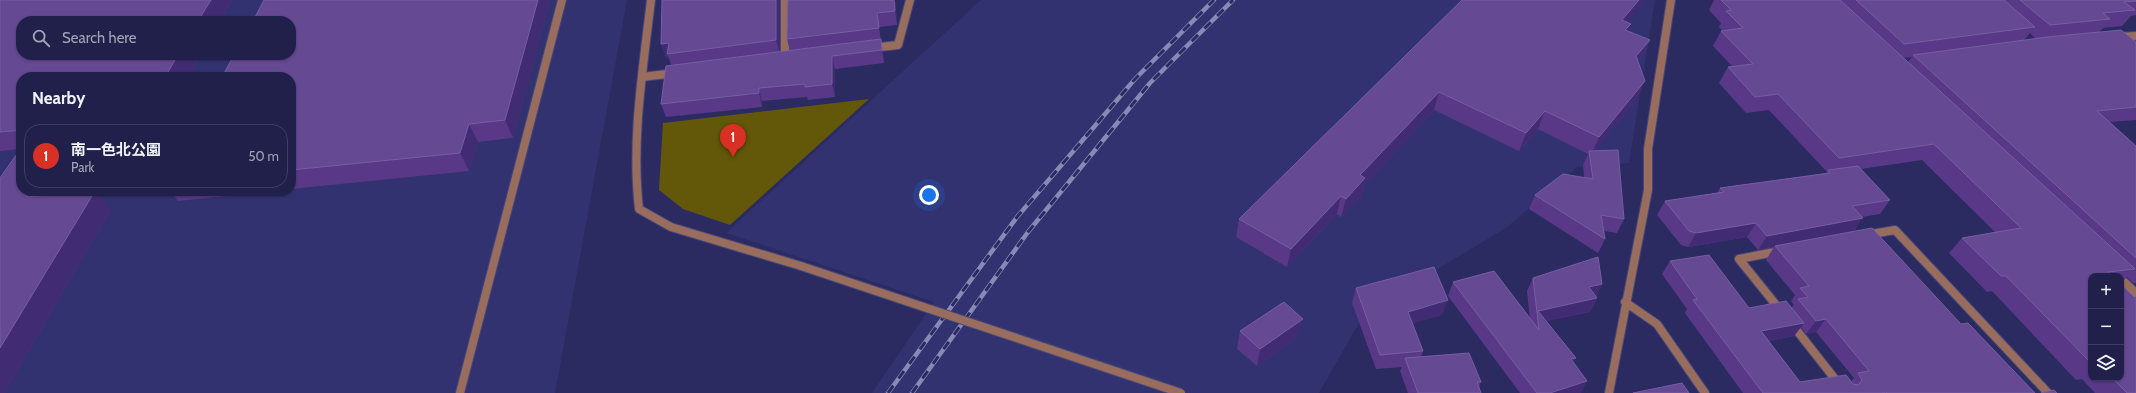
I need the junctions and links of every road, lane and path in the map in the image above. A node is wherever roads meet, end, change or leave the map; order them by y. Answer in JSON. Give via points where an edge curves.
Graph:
{"nodes":[{"id":1,"x":562,"y":0,"type":"edge"},
{"id":2,"x":651,"y":0,"type":"edge"},
{"id":3,"x":785,"y":0,"type":"edge"},
{"id":4,"x":910,"y":0,"type":"edge"},
{"id":5,"x":1671,"y":0,"type":"edge"},
{"id":6,"x":2136,"y":36,"type":"edge"},
{"id":7,"x":2113,"y":38,"type":"edge"},
{"id":8,"x":860,"y":50,"type":"edge"},
{"id":9,"x":777,"y":60,"type":"edge"},
{"id":10,"x":682,"y":72,"type":"edge"},
{"id":11,"x":642,"y":77,"type":"junction"},
{"id":12,"x":1856,"y":237,"type":"edge"},
{"id":13,"x":1786,"y":250,"type":"edge"},
{"id":14,"x":2124,"y":282,"type":"edge"},
{"id":15,"x":2136,"y":293,"type":"edge"},
{"id":16,"x":1625,"y":302,"type":"junction"},
{"id":17,"x":460,"y":393,"type":"edge"},
{"id":18,"x":1181,"y":393,"type":"edge"},
{"id":19,"x":1609,"y":393,"type":"edge"},
{"id":20,"x":1705,"y":393,"type":"edge"},
{"id":21,"x":1846,"y":393,"type":"edge"},
{"id":22,"x":2048,"y":393,"type":"edge"}],
"edges":[{"from":1,"to":17,"type":"street"},
{"from":2,"to":11,"type":"street"},
{"from":3,"to":9,"type":"street","via":[[788,59]]},
{"from":4,"to":8,"type":"street","via":[[898,45]]},
{"from":5,"to":16,"type":"street","via":[[1648,149],[1648,190]]},
{"from":6,"to":7,"type":"street"},
{"from":10,"to":11,"type":"street"},
{"from":11,"to":18,"type":"street","bridge":true,"via":[[635,175],[639,209],[671,227],[801,266]]},
{"from":12,"to":22,"type":"street","via":[[1895,230]]},
{"from":13,"to":21,"type":"street","via":[[1739,258]]},
{"from":14,"to":15,"type":"street"},
{"from":16,"to":19,"type":"street"},
{"from":16,"to":20,"type":"street","via":[[1657,324]]}]}
